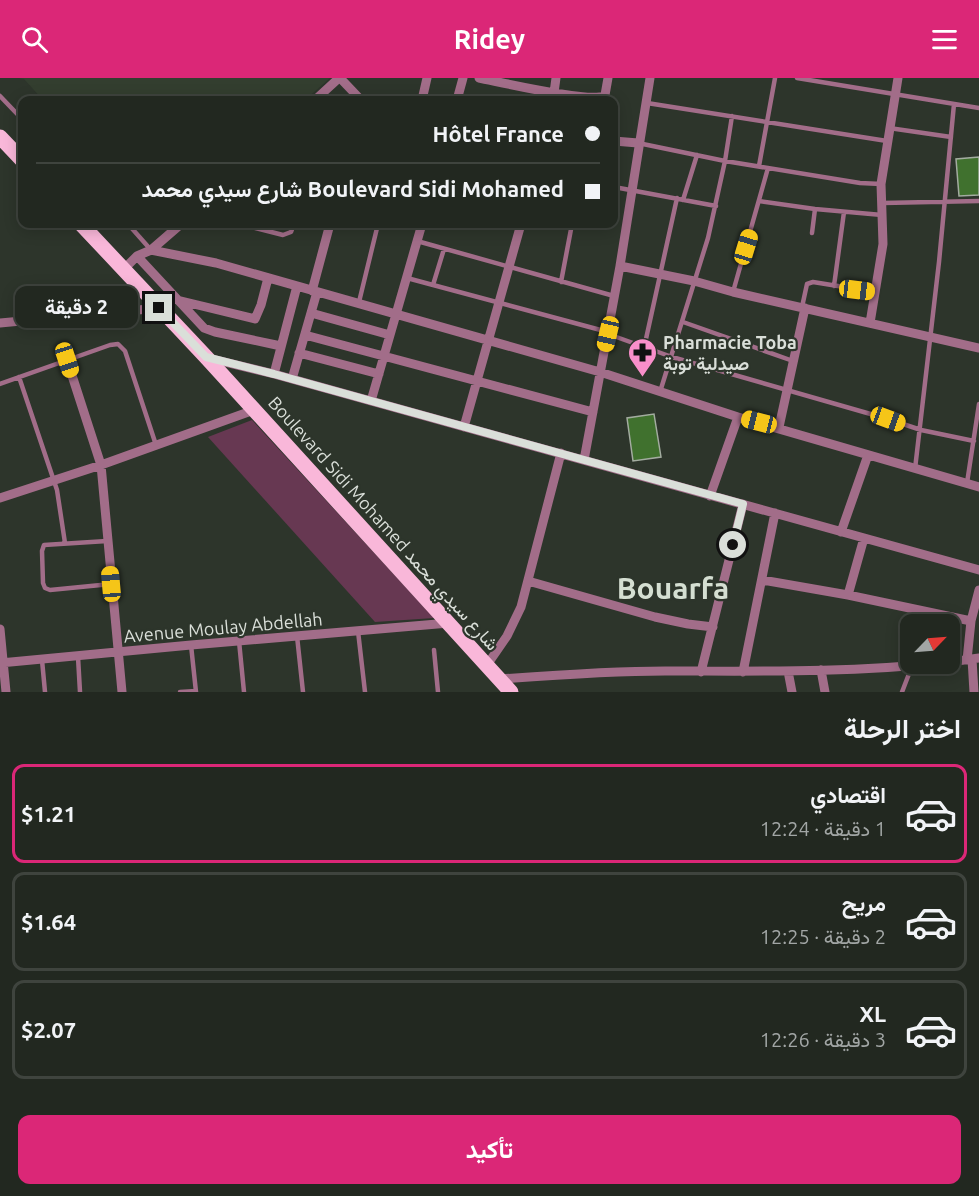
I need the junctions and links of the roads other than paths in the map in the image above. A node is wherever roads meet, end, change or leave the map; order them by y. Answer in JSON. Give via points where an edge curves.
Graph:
{"nodes":[{"id":1,"x":339,"y":78,"type":"edge"},
{"id":2,"x":427,"y":78,"type":"edge"},
{"id":3,"x":463,"y":78,"type":"edge"},
{"id":4,"x":479,"y":78,"type":"edge"},
{"id":5,"x":556,"y":78,"type":"edge"},
{"id":6,"x":608,"y":78,"type":"edge"},
{"id":7,"x":650,"y":78,"type":"edge"},
{"id":8,"x":775,"y":78,"type":"edge"},
{"id":9,"x":798,"y":78,"type":"edge"},
{"id":10,"x":898,"y":78,"type":"edge"},
{"id":11,"x":895,"y":93,"type":"junction"},
{"id":12,"x":0,"y":96,"type":"edge"},
{"id":13,"x":319,"y":96,"type":"edge"},
{"id":14,"x":357,"y":96,"type":"edge"},
{"id":15,"x":423,"y":96,"type":"edge"},
{"id":16,"x":458,"y":96,"type":"edge"},
{"id":17,"x":554,"y":96,"type":"edge"},
{"id":18,"x":604,"y":96,"type":"edge"},
{"id":19,"x":645,"y":103,"type":"junction"},
{"id":20,"x":954,"y":104,"type":"junction"},
{"id":21,"x":979,"y":108,"type":"edge"},
{"id":22,"x":18,"y":115,"type":"edge"},
{"id":23,"x":732,"y":116,"type":"junction"},
{"id":24,"x":768,"y":122,"type":"junction"},
{"id":25,"x":889,"y":128,"type":"junction"},
{"id":26,"x":0,"y":137,"type":"edge"},
{"id":27,"x":951,"y":137,"type":"junction"},
{"id":28,"x":618,"y":141,"type":"edge"},
{"id":29,"x":887,"y":141,"type":"junction"},
{"id":30,"x":638,"y":143,"type":"junction"},
{"id":31,"x":697,"y":155,"type":"junction"},
{"id":32,"x":18,"y":156,"type":"edge"},
{"id":33,"x":725,"y":161,"type":"junction"},
{"id":34,"x":759,"y":166,"type":"junction"},
{"id":35,"x":768,"y":168,"type":"junction"},
{"id":36,"x":881,"y":184,"type":"junction"},
{"id":37,"x":618,"y":188,"type":"edge"},
{"id":38,"x":632,"y":190,"type":"junction"},
{"id":39,"x":680,"y":199,"type":"junction"},
{"id":40,"x":759,"y":201,"type":"junction"},
{"id":41,"x":979,"y":201,"type":"edge"},
{"id":42,"x":945,"y":202,"type":"junction"},
{"id":43,"x":881,"y":204,"type":"junction"},
{"id":44,"x":716,"y":206,"type":"junction"},
{"id":45,"x":815,"y":209,"type":"junction"},
{"id":46,"x":844,"y":212,"type":"junction"},
{"id":47,"x":883,"y":215,"type":"junction"},
{"id":48,"x":85,"y":228,"type":"edge"},
{"id":49,"x":132,"y":228,"type":"edge"},
{"id":50,"x":176,"y":228,"type":"edge"},
{"id":51,"x":256,"y":228,"type":"edge"},
{"id":52,"x":292,"y":228,"type":"edge"},
{"id":53,"x":329,"y":228,"type":"edge"},
{"id":54,"x":377,"y":228,"type":"edge"},
{"id":55,"x":420,"y":228,"type":"edge"},
{"id":56,"x":519,"y":228,"type":"edge"},
{"id":57,"x":571,"y":228,"type":"edge"},
{"id":58,"x":812,"y":233,"type":"dead end"},
{"id":59,"x":417,"y":241,"type":"junction"},
{"id":60,"x":444,"y":249,"type":"junction"},
{"id":61,"x":151,"y":250,"type":"junction"},
{"id":62,"x":137,"y":256,"type":"junction"},
{"id":63,"x":620,"y":266,"type":"junction"},
{"id":64,"x":509,"y":267,"type":"junction"},
{"id":65,"x":123,"y":270,"type":"junction"},
{"id":66,"x":660,"y":274,"type":"junction"},
{"id":67,"x":268,"y":278,"type":"junction"},
{"id":68,"x":407,"y":278,"type":"junction"},
{"id":69,"x":694,"y":281,"type":"junction"},
{"id":70,"x":561,"y":282,"type":"junction"},
{"id":71,"x":433,"y":285,"type":"junction"},
{"id":72,"x":297,"y":286,"type":"junction"},
{"id":73,"x":834,"y":286,"type":"junction"},
{"id":74,"x":315,"y":291,"type":"junction"},
{"id":75,"x":733,"y":292,"type":"junction"},
{"id":76,"x":875,"y":292,"type":"junction"},
{"id":77,"x":615,"y":296,"type":"junction"},
{"id":78,"x":177,"y":300,"type":"junction"},
{"id":79,"x":498,"y":302,"type":"junction"},
{"id":80,"x":358,"y":304,"type":"junction"},
{"id":81,"x":159,"y":308,"type":"junction"},
{"id":82,"x":804,"y":308,"type":"junction"},
{"id":83,"x":311,"y":313,"type":"junction"},
{"id":84,"x":396,"y":315,"type":"junction"},
{"id":85,"x":683,"y":322,"type":"junction"},
{"id":86,"x":0,"y":323,"type":"edge"},
{"id":87,"x":870,"y":323,"type":"junction"},
{"id":88,"x":608,"y":333,"type":"junction"},
{"id":89,"x":305,"y":335,"type":"junction"},
{"id":90,"x":390,"y":335,"type":"junction"},
{"id":91,"x":931,"y":337,"type":"junction"},
{"id":92,"x":487,"y":340,"type":"junction"},
{"id":93,"x":281,"y":346,"type":"junction"},
{"id":94,"x":644,"y":348,"type":"junction"},
{"id":95,"x":979,"y":348,"type":"edge"},
{"id":96,"x":299,"y":353,"type":"junction"},
{"id":97,"x":384,"y":356,"type":"junction"},
{"id":98,"x":206,"y":357,"type":"junction"},
{"id":99,"x":672,"y":357,"type":"junction"},
{"id":100,"x":67,"y":360,"type":"junction"},
{"id":101,"x":793,"y":361,"type":"junction"},
{"id":102,"x":600,"y":372,"type":"junction"},
{"id":103,"x":274,"y":374,"type":"junction"},
{"id":104,"x":379,"y":374,"type":"junction"},
{"id":105,"x":19,"y":377,"type":"junction"},
{"id":106,"x":292,"y":379,"type":"junction"},
{"id":107,"x":476,"y":380,"type":"junction"},
{"id":108,"x":0,"y":384,"type":"edge"},
{"id":109,"x":787,"y":391,"type":"junction"},
{"id":110,"x":660,"y":393,"type":"junction"},
{"id":111,"x":371,"y":401,"type":"junction"},
{"id":112,"x":979,"y":404,"type":"edge"},
{"id":113,"x":254,"y":410,"type":"junction"},
{"id":114,"x":593,"y":412,"type":"junction"},
{"id":115,"x":738,"y":417,"type":"junction"},
{"id":116,"x":464,"y":427,"type":"junction"},
{"id":117,"x":779,"y":427,"type":"junction"},
{"id":118,"x":921,"y":430,"type":"junction"},
{"id":119,"x":974,"y":441,"type":"junction"},
{"id":120,"x":156,"y":445,"type":"junction"},
{"id":121,"x":561,"y":453,"type":"junction"},
{"id":122,"x":868,"y":455,"type":"junction"},
{"id":123,"x":584,"y":460,"type":"junction"},
{"id":124,"x":101,"y":465,"type":"junction"},
{"id":125,"x":915,"y":469,"type":"junction"},
{"id":126,"x":54,"y":480,"type":"junction"},
{"id":127,"x":967,"y":483,"type":"junction"},
{"id":128,"x":979,"y":487,"type":"edge"},
{"id":129,"x":710,"y":496,"type":"junction"},
{"id":130,"x":0,"y":498,"type":"edge"},
{"id":131,"x":743,"y":504,"type":"junction"},
{"id":132,"x":775,"y":513,"type":"junction"},
{"id":133,"x":842,"y":532,"type":"junction"},
{"id":134,"x":864,"y":538,"type":"junction"},
{"id":135,"x":107,"y":540,"type":"junction"},
{"id":136,"x":65,"y":543,"type":"junction"},
{"id":137,"x":979,"y":570,"type":"edge"},
{"id":138,"x":762,"y":580,"type":"junction"},
{"id":139,"x":528,"y":581,"type":"junction"},
{"id":140,"x":111,"y":584,"type":"junction"},
{"id":141,"x":979,"y":590,"type":"edge"},
{"id":142,"x":848,"y":595,"type":"junction"},
{"id":143,"x":929,"y":612,"type":"joint"},
{"id":144,"x":970,"y":621,"type":"junction"},
{"id":145,"x":449,"y":623,"type":"junction"},
{"id":146,"x":713,"y":627,"type":"junction"},
{"id":147,"x":0,"y":629,"type":"edge"},
{"id":148,"x":358,"y":631,"type":"junction"},
{"id":149,"x":297,"y":636,"type":"junction"},
{"id":150,"x":239,"y":640,"type":"junction"},
{"id":151,"x":191,"y":645,"type":"junction"},
{"id":152,"x":434,"y":650,"type":"dead end"},
{"id":153,"x":117,"y":653,"type":"junction"},
{"id":154,"x":78,"y":657,"type":"junction"},
{"id":155,"x":972,"y":659,"type":"edge"},
{"id":156,"x":42,"y":660,"type":"junction"},
{"id":157,"x":2,"y":663,"type":"edge"},
{"id":158,"x":487,"y":665,"type":"junction"},
{"id":159,"x":900,"y":665,"type":"edge"},
{"id":160,"x":821,"y":670,"type":"junction"},
{"id":161,"x":788,"y":671,"type":"junction"},
{"id":162,"x":701,"y":672,"type":"junction"},
{"id":163,"x":744,"y":672,"type":"junction"},
{"id":164,"x":908,"y":674,"type":"edge"},
{"id":165,"x":500,"y":679,"type":"junction"},
{"id":166,"x":196,"y":691,"type":"edge"},
{"id":167,"x":6,"y":692,"type":"edge"},
{"id":168,"x":45,"y":692,"type":"edge"},
{"id":169,"x":80,"y":692,"type":"edge"},
{"id":170,"x":122,"y":692,"type":"edge"},
{"id":171,"x":180,"y":692,"type":"edge"},
{"id":172,"x":244,"y":692,"type":"edge"},
{"id":173,"x":303,"y":692,"type":"edge"},
{"id":174,"x":365,"y":692,"type":"edge"},
{"id":175,"x":438,"y":692,"type":"edge"},
{"id":176,"x":511,"y":692,"type":"edge"},
{"id":177,"x":792,"y":692,"type":"edge"},
{"id":178,"x":825,"y":692,"type":"edge"},
{"id":179,"x":902,"y":692,"type":"edge"},
{"id":180,"x":975,"y":692,"type":"edge"}],
"edges":[{"from":1,"to":13,"type":"street"},
{"from":1,"to":14,"type":"street"},
{"from":2,"to":15,"type":"street"},
{"from":3,"to":16,"type":"street"},
{"from":4,"to":17,"type":"street"},
{"from":5,"to":17,"type":"street"},
{"from":6,"to":18,"type":"street"},
{"from":7,"to":19,"type":"street"},
{"from":8,"to":24,"type":"lane"},
{"from":9,"to":11,"type":"lane"},
{"from":10,"to":11,"type":"street"},
{"from":11,"to":20,"type":"lane"},
{"from":11,"to":25,"type":"street"},
{"from":12,"to":22,"type":"lane"},
{"from":19,"to":23,"type":"lane"},
{"from":19,"to":30,"type":"street"},
{"from":20,"to":21,"type":"lane"},
{"from":20,"to":27,"type":"lane"},
{"from":23,"to":24,"type":"lane"},
{"from":23,"to":33,"type":"lane"},
{"from":24,"to":29,"type":"lane"},
{"from":24,"to":34,"type":"lane"},
{"from":25,"to":27,"type":"lane"},
{"from":25,"to":29,"type":"street"},
{"from":26,"to":32,"type":"main road"},
{"from":27,"to":42,"type":"lane"},
{"from":28,"to":30,"type":"street"},
{"from":29,"to":36,"type":"street"},
{"from":30,"to":31,"type":"lane"},
{"from":30,"to":38,"type":"street"},
{"from":31,"to":33,"type":"lane"},
{"from":31,"to":39,"type":"lane"},
{"from":33,"to":34,"type":"lane"},
{"from":33,"to":44,"type":"lane"},
{"from":34,"to":35,"type":"lane"},
{"from":35,"to":36,"type":"lane"},
{"from":35,"to":40,"type":"lane"},
{"from":36,"to":43,"type":"street"},
{"from":37,"to":38,"type":"lane"},
{"from":38,"to":39,"type":"lane"},
{"from":38,"to":63,"type":"street"},
{"from":39,"to":44,"type":"lane"},
{"from":39,"to":66,"type":"lane"},
{"from":40,"to":45,"type":"lane"},
{"from":40,"to":75,"type":"lane"},
{"from":41,"to":42,"type":"lane"},
{"from":42,"to":43,"type":"lane"},
{"from":42,"to":91,"type":"lane"},
{"from":43,"to":47,"type":"street"},
{"from":44,"to":69,"type":"lane"},
{"from":45,"to":46,"type":"lane"},
{"from":45,"to":58,"type":"lane"},
{"from":46,"to":47,"type":"lane"},
{"from":46,"to":73,"type":"lane"},
{"from":47,"to":76,"type":"street"},
{"from":48,"to":65,"type":"main road","name":"Boulevard Sidi Mohamed شارع سيدي محمد"},
{"from":49,"to":61,"type":"lane"},
{"from":50,"to":61,"type":"street"},
{"from":51,"to":52,"type":"lane","via":[[283,235]]},
{"from":53,"to":74,"type":"street"},
{"from":54,"to":80,"type":"lane"},
{"from":55,"to":59,"type":"street"},
{"from":56,"to":64,"type":"street"},
{"from":57,"to":70,"type":"lane"},
{"from":59,"to":60,"type":"lane"},
{"from":59,"to":68,"type":"street"},
{"from":60,"to":64,"type":"lane"},
{"from":60,"to":71,"type":"lane"},
{"from":61,"to":62,"type":"street"},
{"from":61,"to":67,"type":"street","via":[[216,262]]},
{"from":62,"to":65,"type":"street"},
{"from":62,"to":78,"type":"street"},
{"from":63,"to":66,"type":"street"},
{"from":63,"to":77,"type":"street"},
{"from":64,"to":70,"type":"lane"},
{"from":64,"to":79,"type":"street"},
{"from":65,"to":81,"type":"main road","name":"Boulevard Sidi Mohamed شارع سيدي محمد"},
{"from":66,"to":69,"type":"street"},
{"from":66,"to":94,"type":"lane"},
{"from":67,"to":72,"type":"street"},
{"from":67,"to":78,"type":"street","via":[[255,319]]},
{"from":68,"to":71,"type":"lane"},
{"from":68,"to":84,"type":"street"},
{"from":69,"to":75,"type":"street"},
{"from":69,"to":85,"type":"lane"},
{"from":70,"to":77,"type":"lane"},
{"from":71,"to":79,"type":"lane"},
{"from":72,"to":74,"type":"street"},
{"from":72,"to":93,"type":"street"},
{"from":73,"to":76,"type":"lane"},
{"from":73,"to":82,"type":"lane","via":[[807,284]]},
{"from":74,"to":80,"type":"street"},
{"from":74,"to":83,"type":"street"},
{"from":75,"to":82,"type":"street"},
{"from":76,"to":87,"type":"street"},
{"from":77,"to":88,"type":"street"},
{"from":78,"to":93,"type":"street","via":[[209,330]]},
{"from":79,"to":88,"type":"lane"},
{"from":79,"to":92,"type":"street"},
{"from":80,"to":84,"type":"street"},
{"from":81,"to":86,"type":"street"},
{"from":81,"to":98,"type":"main road","name":"Boulevard Sidi Mohamed شارع سيدي محمد"},
{"from":82,"to":87,"type":"street"},
{"from":82,"to":101,"type":"street"},
{"from":83,"to":89,"type":"street"},
{"from":83,"to":90,"type":"street"},
{"from":84,"to":90,"type":"street"},
{"from":84,"to":92,"type":"street"},
{"from":85,"to":99,"type":"lane"},
{"from":85,"to":101,"type":"lane"},
{"from":87,"to":91,"type":"street"},
{"from":88,"to":94,"type":"lane"},
{"from":88,"to":102,"type":"street"},
{"from":89,"to":96,"type":"street"},
{"from":89,"to":97,"type":"street"},
{"from":90,"to":97,"type":"street"},
{"from":91,"to":95,"type":"street"},
{"from":91,"to":118,"type":"lane"},
{"from":92,"to":102,"type":"street"},
{"from":92,"to":107,"type":"street"},
{"from":93,"to":103,"type":"street"},
{"from":94,"to":99,"type":"lane"},
{"from":96,"to":104,"type":"street"},
{"from":96,"to":106,"type":"street"},
{"from":97,"to":104,"type":"street"},
{"from":97,"to":107,"type":"street"},
{"from":98,"to":103,"type":"street"},
{"from":98,"to":113,"type":"main road","name":"Boulevard Sidi Mohamed شارع سيدي محمد"},
{"from":99,"to":109,"type":"lane"},
{"from":99,"to":110,"type":"lane"},
{"from":100,"to":105,"type":"lane"},
{"from":100,"to":120,"type":"lane","via":[[115,343],[122,346]]},
{"from":100,"to":124,"type":"street"},
{"from":101,"to":109,"type":"street"},
{"from":102,"to":110,"type":"street"},
{"from":102,"to":114,"type":"street"},
{"from":103,"to":106,"type":"street"},
{"from":104,"to":111,"type":"street"},
{"from":105,"to":108,"type":"lane"},
{"from":105,"to":126,"type":"lane"},
{"from":106,"to":111,"type":"street"},
{"from":107,"to":114,"type":"street"},
{"from":107,"to":116,"type":"street"},
{"from":109,"to":117,"type":"street"},
{"from":109,"to":118,"type":"lane"},
{"from":110,"to":115,"type":"street"},
{"from":111,"to":116,"type":"street"},
{"from":112,"to":119,"type":"lane"},
{"from":113,"to":120,"type":"street"},
{"from":113,"to":145,"type":"main road","name":"Boulevard Sidi Mohamed شارع سيدي محمد"},
{"from":114,"to":123,"type":"street"},
{"from":115,"to":117,"type":"street"},
{"from":115,"to":129,"type":"street"},
{"from":116,"to":121,"type":"street"},
{"from":117,"to":122,"type":"street"},
{"from":118,"to":119,"type":"lane"},
{"from":118,"to":125,"type":"lane"},
{"from":119,"to":127,"type":"lane"},
{"from":120,"to":124,"type":"street"},
{"from":121,"to":123,"type":"street"},
{"from":121,"to":139,"type":"street"},
{"from":122,"to":125,"type":"street"},
{"from":122,"to":133,"type":"street"},
{"from":123,"to":129,"type":"street"},
{"from":124,"to":126,"type":"street"},
{"from":124,"to":135,"type":"street"},
{"from":125,"to":127,"type":"street"},
{"from":126,"to":130,"type":"street"},
{"from":126,"to":136,"type":"lane"},
{"from":127,"to":128,"type":"street"},
{"from":129,"to":131,"type":"street"},
{"from":131,"to":132,"type":"street"},
{"from":131,"to":146,"type":"street"},
{"from":132,"to":133,"type":"street"},
{"from":132,"to":138,"type":"street"},
{"from":133,"to":134,"type":"street"},
{"from":134,"to":137,"type":"street"},
{"from":134,"to":142,"type":"street"},
{"from":135,"to":136,"type":"lane"},
{"from":135,"to":140,"type":"street"},
{"from":136,"to":140,"type":"lane","via":[[46,544],[42,548],[45,588]]},
{"from":138,"to":142,"type":"street"},
{"from":138,"to":163,"type":"street"},
{"from":139,"to":146,"type":"street","via":[[655,617]]},
{"from":139,"to":158,"type":"street","via":[[513,626]]},
{"from":140,"to":153,"type":"street"},
{"from":141,"to":144,"type":"street"},
{"from":142,"to":143,"type":"street"},
{"from":143,"to":144,"type":"street"},
{"from":144,"to":155,"type":"street"},
{"from":145,"to":148,"type":"street","name":"Avenue Moulay Abdellah"},
{"from":145,"to":158,"type":"main road","name":"Boulevard Sidi Mohamed شارع سيدي محمد"},
{"from":146,"to":162,"type":"street"},
{"from":147,"to":157,"type":"street"},
{"from":148,"to":149,"type":"street","name":"Avenue Moulay Abdellah"},
{"from":148,"to":174,"type":"lane"},
{"from":149,"to":150,"type":"street","name":"Avenue Moulay Abdellah"},
{"from":149,"to":173,"type":"lane"},
{"from":150,"to":151,"type":"street","name":"Avenue Moulay Abdellah"},
{"from":150,"to":172,"type":"lane"},
{"from":151,"to":153,"type":"street","name":"Avenue Moulay Abdellah"},
{"from":151,"to":166,"type":"lane"},
{"from":152,"to":175,"type":"lane"},
{"from":153,"to":154,"type":"street","name":"Avenue Moulay Abdellah"},
{"from":153,"to":170,"type":"street"},
{"from":154,"to":156,"type":"street","name":"Avenue Moulay Abdellah"},
{"from":154,"to":169,"type":"lane"},
{"from":155,"to":180,"type":"street"},
{"from":156,"to":157,"type":"street","name":"Avenue Moulay Abdellah"},
{"from":156,"to":168,"type":"lane"},
{"from":157,"to":167,"type":"street"},
{"from":158,"to":165,"type":"main road","name":"Boulevard Sidi Mohamed شارع سيدي محمد"},
{"from":159,"to":160,"type":"street"},
{"from":160,"to":161,"type":"street"},
{"from":160,"to":178,"type":"street"},
{"from":161,"to":163,"type":"street"},
{"from":161,"to":177,"type":"street"},
{"from":162,"to":163,"type":"street"},
{"from":162,"to":165,"type":"street"},
{"from":164,"to":179,"type":"lane"},
{"from":165,"to":176,"type":"main road","name":"Boulevard Sidi Mohamed شارع سيدي محمد"},
{"from":166,"to":171,"type":"lane"}]}
